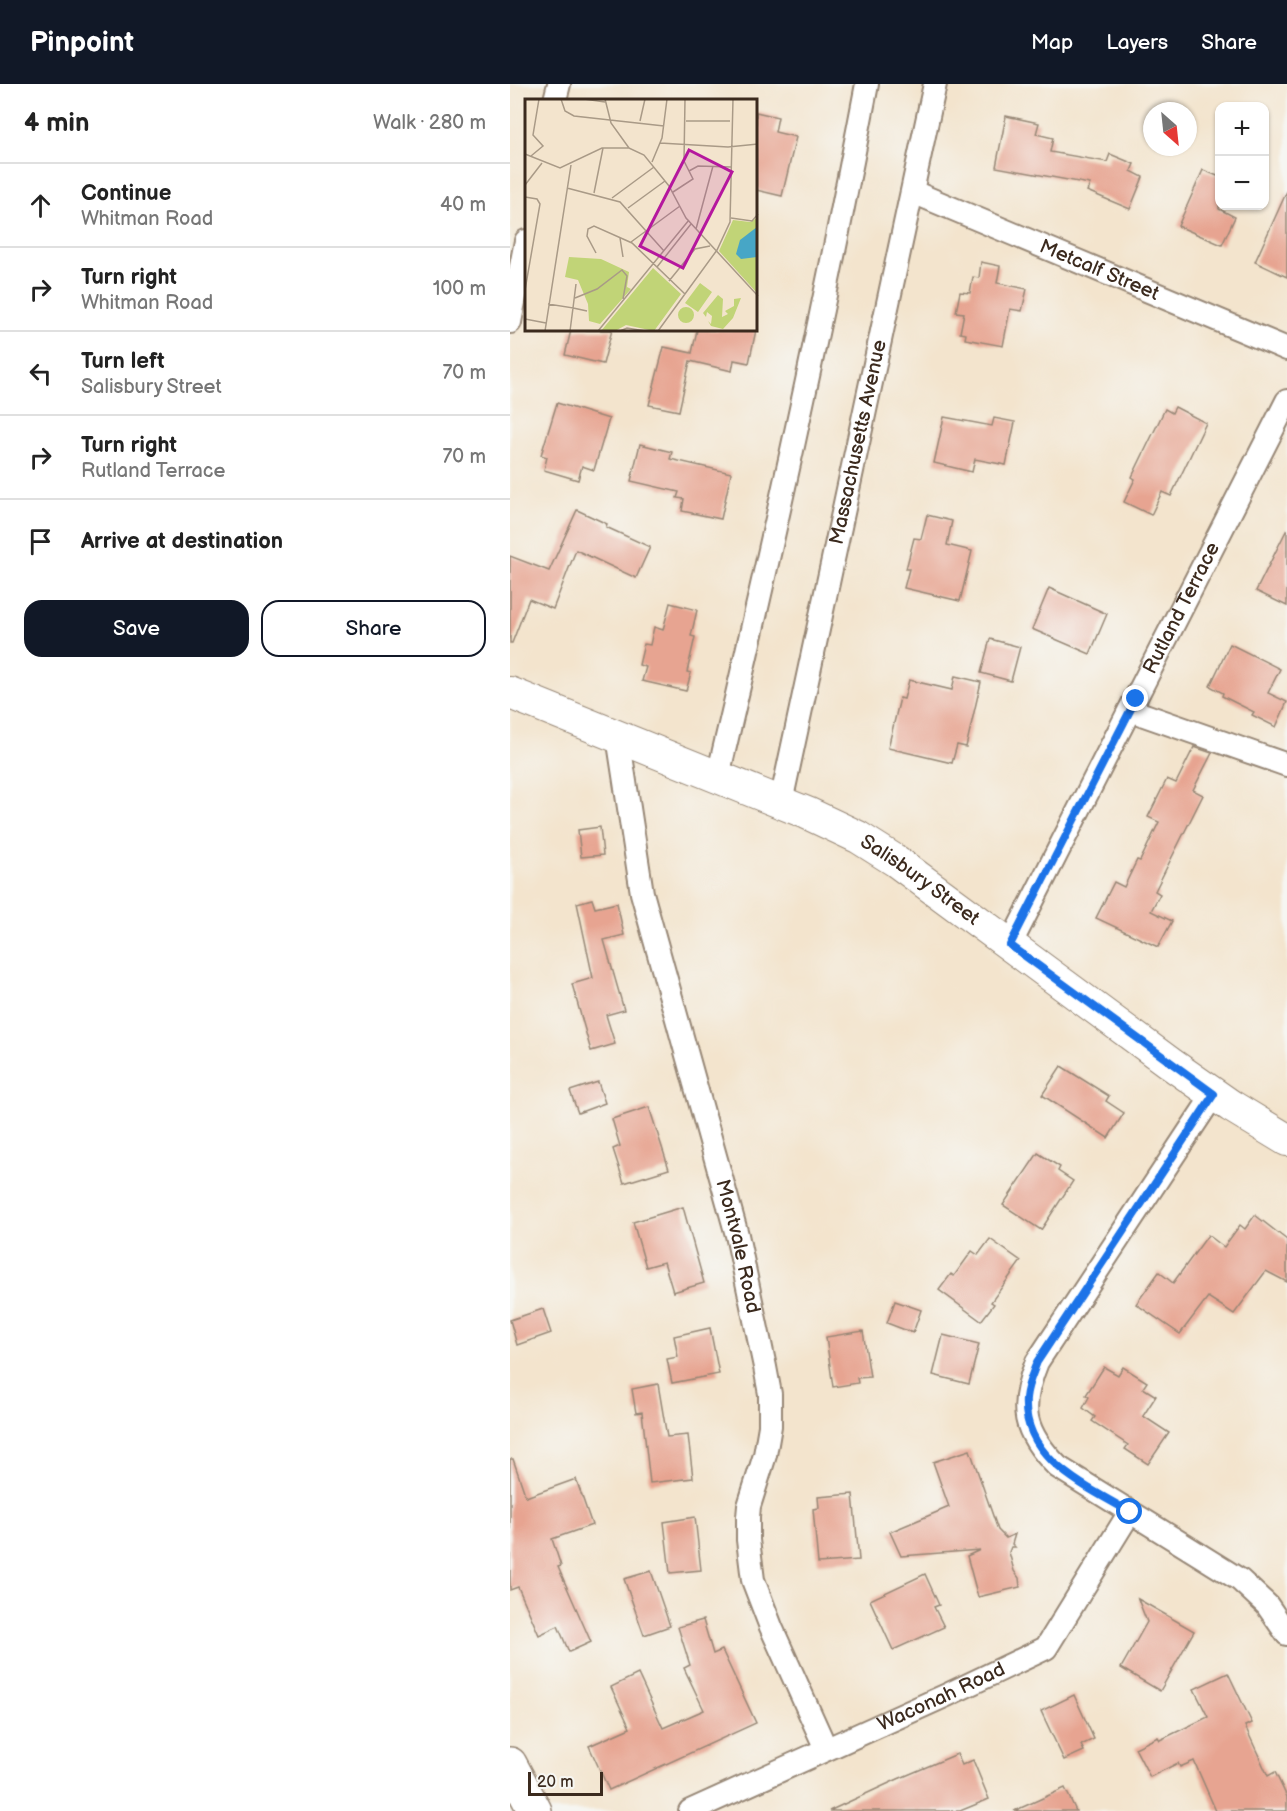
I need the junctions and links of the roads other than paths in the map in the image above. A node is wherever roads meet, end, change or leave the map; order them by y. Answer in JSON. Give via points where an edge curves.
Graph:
{"nodes":[{"id":1,"x":559,"y":84,"type":"edge"},
{"id":2,"x":867,"y":84,"type":"edge"},
{"id":3,"x":935,"y":84,"type":"edge"},
{"id":4,"x":555,"y":99,"type":"edge"},
{"id":5,"x":913,"y":192,"type":"junction"},
{"id":6,"x":525,"y":246,"type":"edge"},
{"id":7,"x":510,"y":322,"type":"edge"},
{"id":8,"x":1287,"y":349,"type":"edge"},
{"id":9,"x":1287,"y":401,"type":"edge"},
{"id":10,"x":510,"y":693,"type":"edge"},
{"id":11,"x":1130,"y":710,"type":"junction"},
{"id":12,"x":618,"y":736,"type":"junction"},
{"id":13,"x":1287,"y":765,"type":"edge"},
{"id":14,"x":718,"y":776,"type":"junction"},
{"id":15,"x":781,"y":802,"type":"junction"},
{"id":16,"x":1010,"y":945,"type":"junction"},
{"id":17,"x":1214,"y":1094,"type":"junction"},
{"id":18,"x":1287,"y":1140,"type":"edge"},
{"id":19,"x":1130,"y":1512,"type":"junction"},
{"id":20,"x":1287,"y":1634,"type":"edge"},
{"id":21,"x":826,"y":1749,"type":"junction"},
{"id":22,"x":510,"y":1764,"type":"edge"},
{"id":23,"x":535,"y":1811,"type":"edge"},
{"id":24,"x":690,"y":1811,"type":"edge"}],
"edges":[{"from":1,"to":4,"type":"street"},
{"from":2,"to":14,"type":"street","via":[[766,575]]},
{"from":3,"to":5,"type":"street","name":"Massachusetts Avenue"},
{"from":5,"to":8,"type":"street","name":"Metcalf Street"},
{"from":5,"to":15,"type":"street","name":"Massachusetts Avenue"},
{"from":6,"to":7,"type":"street"},
{"from":9,"to":11,"type":"street","name":"Rutland Terrace"},
{"from":10,"to":12,"type":"main road","name":"Salisbury Street"},
{"from":11,"to":13,"type":"street"},
{"from":11,"to":16,"type":"street","name":"Rutland Terrace"},
{"from":12,"to":14,"type":"main road","name":"Salisbury Street"},
{"from":12,"to":21,"type":"street","name":"Montvale Road","via":[[642,893],[737,1234],[768,1381],[769,1435],[748,1517],[752,1574],[771,1627]]},
{"from":14,"to":15,"type":"main road","name":"Salisbury Street"},
{"from":15,"to":16,"type":"main road","name":"Salisbury Street","via":[[832,824],[896,861]]},
{"from":16,"to":17,"type":"main road","name":"Salisbury Street"},
{"from":17,"to":18,"type":"main road","name":"Salisbury Street"},
{"from":17,"to":19,"type":"street","via":[[1037,1362],[1026,1396],[1028,1423],[1049,1458],[1071,1477]]},
{"from":19,"to":20,"type":"street","via":[[1240,1580],[1267,1605]]},
{"from":19,"to":21,"type":"street","name":"Waconah Road","via":[[1046,1648]]},
{"from":21,"to":24,"type":"street","name":"Waconah Road"},
{"from":22,"to":23,"type":"main road"}]}
